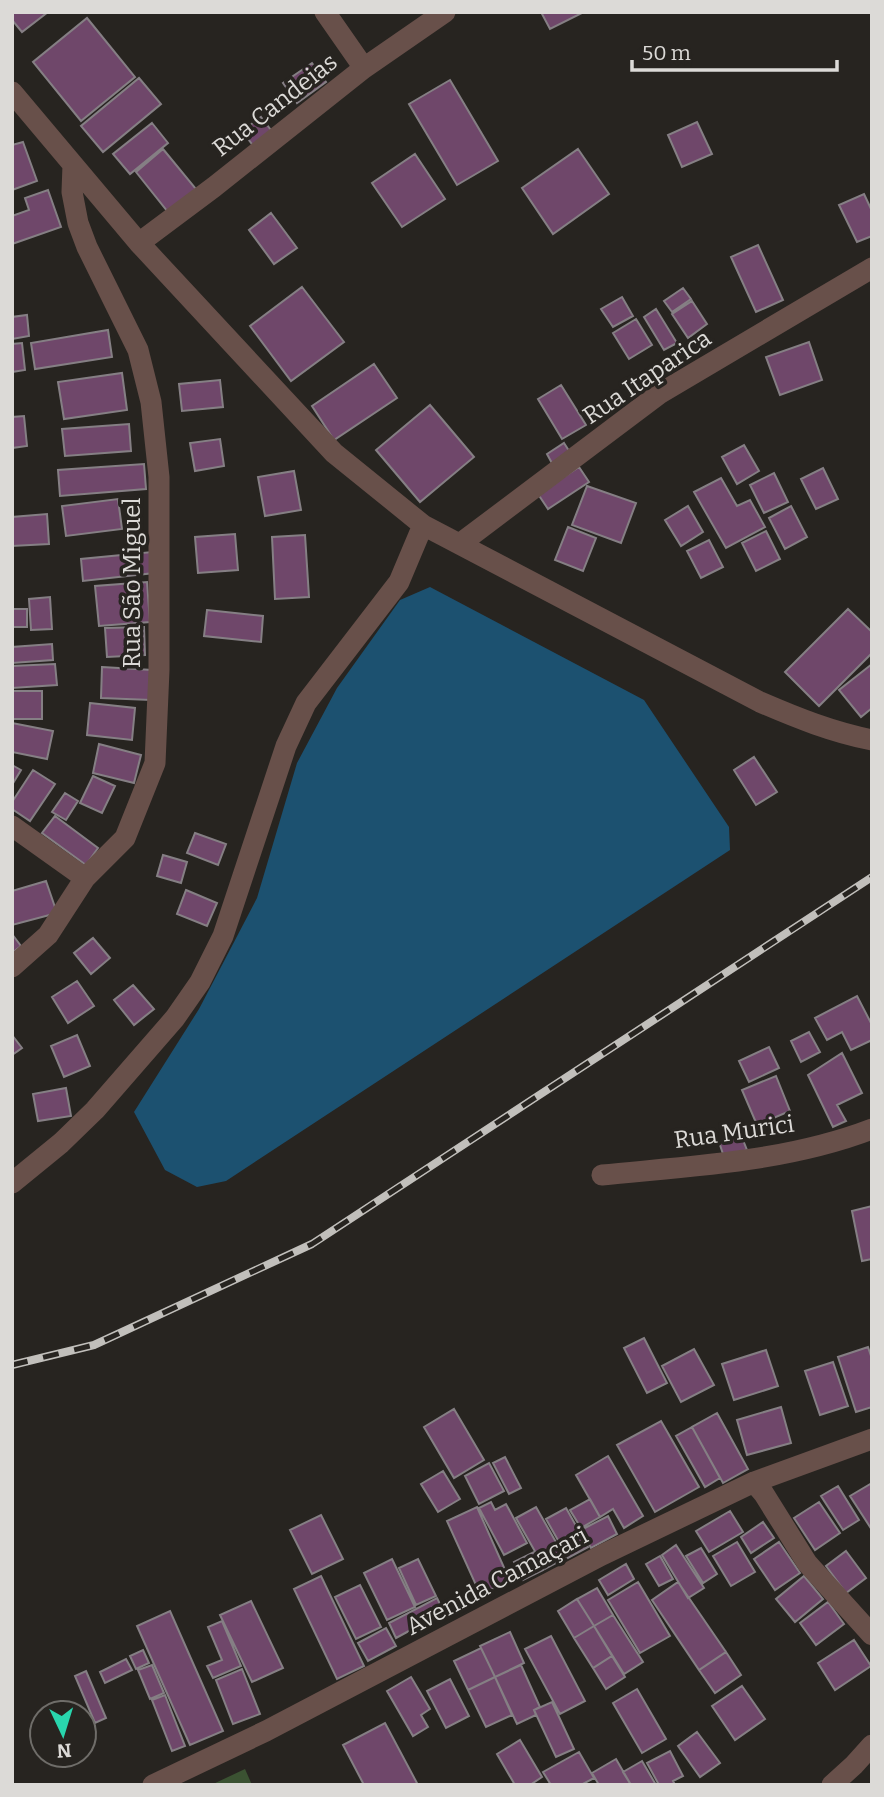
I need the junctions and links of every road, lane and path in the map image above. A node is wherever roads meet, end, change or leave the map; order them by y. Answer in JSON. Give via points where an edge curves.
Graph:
{"nodes":[{"id":1,"x":325,"y":12,"type":"edge"},
{"id":2,"x":445,"y":12,"type":"edge"},
{"id":3,"x":364,"y":68,"type":"junction"},
{"id":4,"x":12,"y":92,"type":"edge"},
{"id":5,"x":73,"y":165,"type":"junction"},
{"id":6,"x":139,"y":243,"type":"junction"},
{"id":7,"x":872,"y":268,"type":"edge"},
{"id":8,"x":423,"y":525,"type":"junction"},
{"id":9,"x":461,"y":543,"type":"junction"},
{"id":10,"x":872,"y":740,"type":"edge"},
{"id":11,"x":12,"y":826,"type":"edge"},
{"id":12,"x":85,"y":878,"type":"junction"},
{"id":13,"x":12,"y":967,"type":"edge"},
{"id":14,"x":872,"y":1129,"type":"edge"},
{"id":15,"x":602,"y":1175,"type":"dead end"},
{"id":16,"x":12,"y":1183,"type":"edge"},
{"id":17,"x":872,"y":1439,"type":"edge"},
{"id":18,"x":754,"y":1482,"type":"junction"},
{"id":19,"x":872,"y":1635,"type":"edge"},
{"id":20,"x":872,"y":1745,"type":"edge"},
{"id":21,"x":153,"y":1785,"type":"edge"},
{"id":22,"x":832,"y":1785,"type":"edge"}],
"edges":[{"from":1,"to":3,"type":"street"},
{"from":2,"to":3,"type":"street","name":"Rua Candeias"},
{"from":3,"to":6,"type":"street","name":"Rua Candeias"},
{"from":4,"to":5,"type":"street"},
{"from":5,"to":6,"type":"street"},
{"from":5,"to":12,"type":"street","name":"Rua São Miguel","via":[[78,223],[146,375],[159,477],[155,763],[125,838]]},
{"from":6,"to":8,"type":"street","via":[[334,453]]},
{"from":7,"to":9,"type":"street","name":"Rua Itaparica","via":[[659,394]]},
{"from":8,"to":9,"type":"street"},
{"from":8,"to":16,"type":"street","via":[[394,589],[306,703],[286,746],[223,936],[200,982],[175,1018],[95,1110]]},
{"from":9,"to":10,"type":"street","via":[[760,702],[808,723]]},
{"from":11,"to":12,"type":"street"},
{"from":12,"to":13,"type":"street","name":"Rua São Miguel","via":[[48,935]]},
{"from":14,"to":15,"type":"street","name":"Rua Murici","via":[[840,1141],[725,1163]]},
{"from":17,"to":18,"type":"street","name":"Avenida Camaçari"},
{"from":18,"to":19,"type":"street","via":[[807,1563]]},
{"from":18,"to":21,"type":"street","name":"Avenida Camaçari"},
{"from":20,"to":22,"type":"street"}]}
